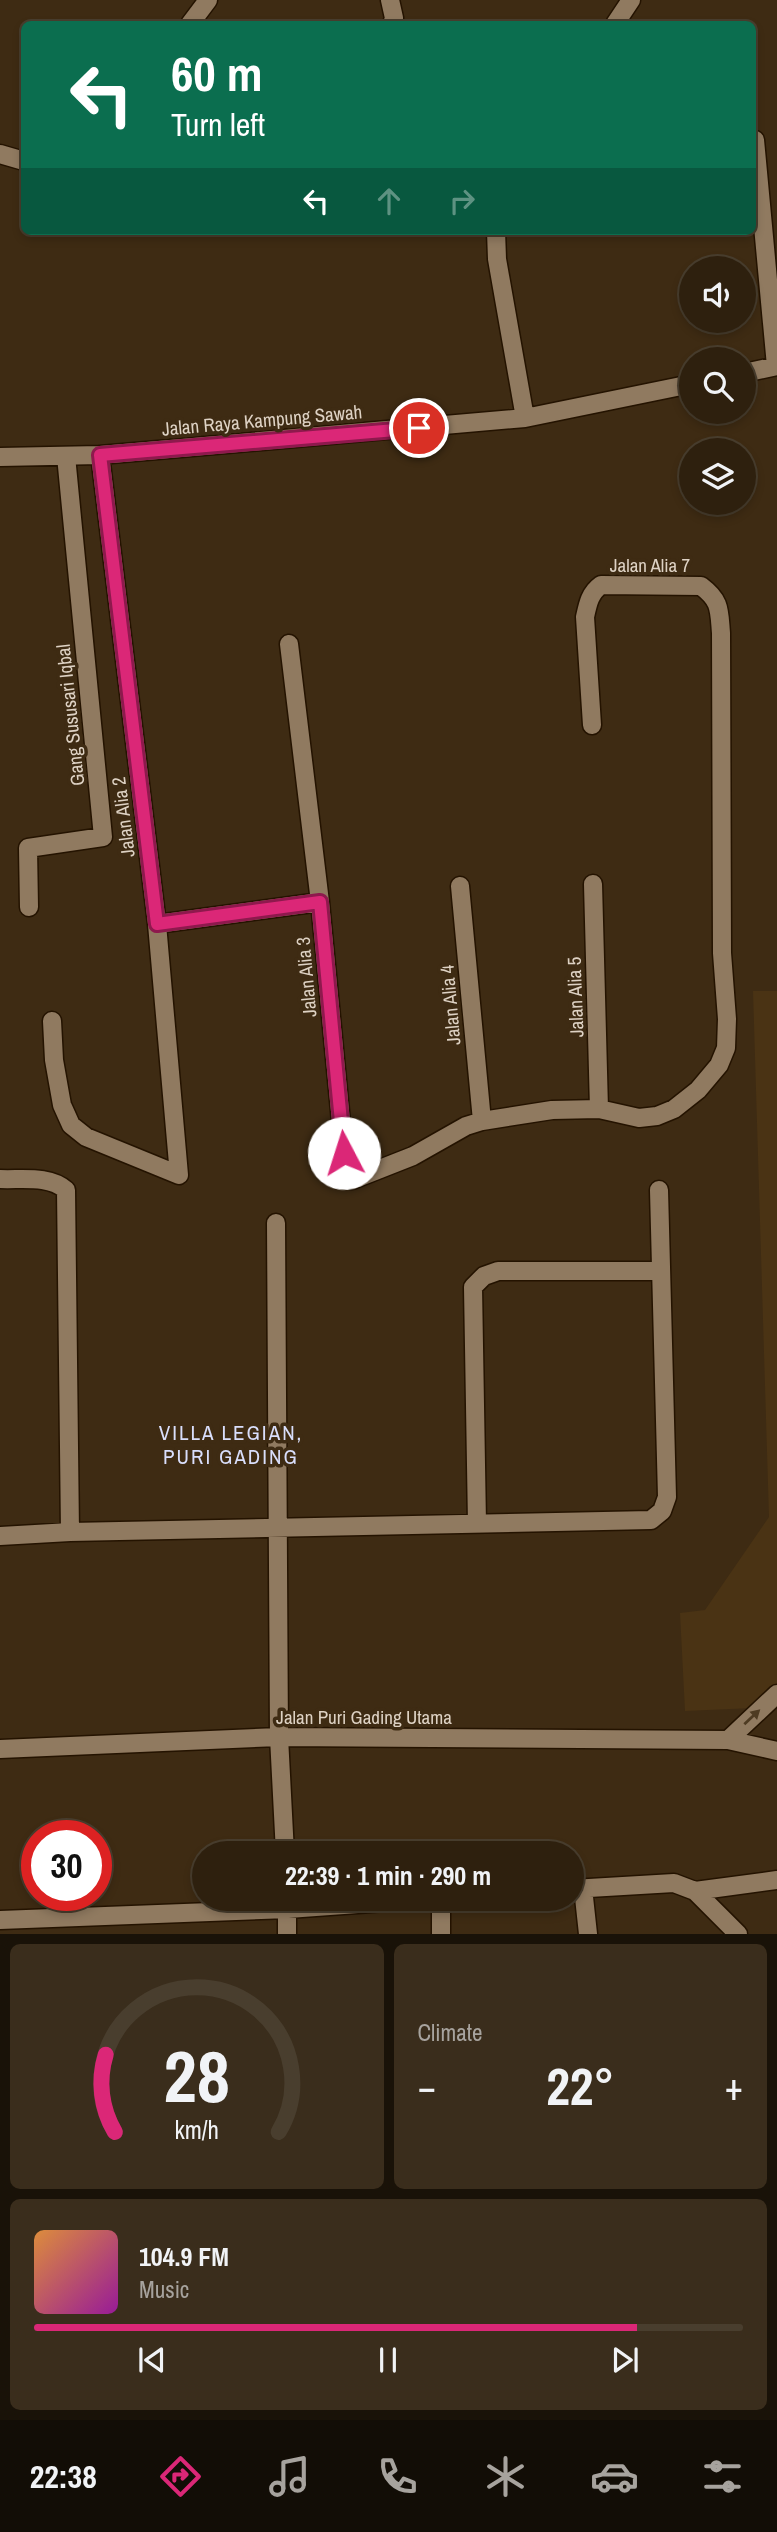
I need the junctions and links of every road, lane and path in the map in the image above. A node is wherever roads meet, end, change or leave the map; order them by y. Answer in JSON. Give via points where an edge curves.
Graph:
{"nodes":[{"id":1,"x":208,"y":0,"type":"edge"},
{"id":2,"x":631,"y":0,"type":"edge"},
{"id":3,"x":192,"y":21,"type":"edge"},
{"id":4,"x":617,"y":21,"type":"edge"},
{"id":5,"x":756,"y":150,"type":"edge"},
{"id":6,"x":0,"y":154,"type":"edge"},
{"id":7,"x":21,"y":160,"type":"edge"},
{"id":8,"x":496,"y":235,"type":"edge"},
{"id":9,"x":777,"y":366,"type":"edge"},
{"id":10,"x":756,"y":370,"type":"edge"},
{"id":11,"x":679,"y":386,"type":"edge"},
{"id":12,"x":525,"y":418,"type":"junction"},
{"id":13,"x":100,"y":455,"type":"junction"},
{"id":14,"x":66,"y":456,"type":"junction"},
{"id":15,"x":0,"y":457,"type":"edge"},
{"id":16,"x":289,"y":644,"type":"dead end"},
{"id":17,"x":592,"y":725,"type":"dead end"},
{"id":18,"x":593,"y":884,"type":"dead end"},
{"id":19,"x":460,"y":886,"type":"dead end"},
{"id":20,"x":320,"y":902,"type":"junction"},
{"id":21,"x":29,"y":907,"type":"dead end"},
{"id":22,"x":157,"y":924,"type":"junction"},
{"id":23,"x":52,"y":1020,"type":"dead end"},
{"id":24,"x":599,"y":1109,"type":"junction"},
{"id":25,"x":482,"y":1121,"type":"junction"},
{"id":26,"x":0,"y":1179,"type":"edge"},
{"id":27,"x":659,"y":1191,"type":"dead end"},
{"id":28,"x":276,"y":1223,"type":"dead end"},
{"id":29,"x":660,"y":1271,"type":"junction"},
{"id":30,"x":477,"y":1524,"type":"junction"},
{"id":31,"x":278,"y":1528,"type":"junction"},
{"id":32,"x":70,"y":1532,"type":"junction"},
{"id":33,"x":0,"y":1536,"type":"edge"},
{"id":34,"x":777,"y":1694,"type":"edge"},
{"id":35,"x":279,"y":1737,"type":"junction"},
{"id":36,"x":728,"y":1740,"type":"junction"},
{"id":37,"x":0,"y":1749,"type":"edge"},
{"id":38,"x":777,"y":1751,"type":"edge"},
{"id":39,"x":284,"y":1841,"type":"edge"},
{"id":40,"x":777,"y":1880,"type":"edge"},
{"id":41,"x":584,"y":1888,"type":"edge"},
{"id":42,"x":695,"y":1891,"type":"junction"},
{"id":43,"x":192,"y":1909,"type":"edge"},
{"id":44,"x":288,"y":1911,"type":"edge"},
{"id":45,"x":441,"y":1911,"type":"edge"},
{"id":46,"x":583,"y":1911,"type":"edge"},
{"id":47,"x":0,"y":1920,"type":"edge"},
{"id":48,"x":287,"y":1934,"type":"edge"},
{"id":49,"x":441,"y":1934,"type":"edge"},
{"id":50,"x":588,"y":1934,"type":"edge"},
{"id":51,"x":738,"y":1934,"type":"edge"}],
"edges":[{"from":1,"to":3,"type":"street"},
{"from":2,"to":4,"type":"street"},
{"from":5,"to":9,"type":"street"},
{"from":6,"to":7,"type":"street"},
{"from":8,"to":12,"type":"street"},
{"from":9,"to":10,"type":"street"},
{"from":11,"to":12,"type":"street","name":"Jalan Raya Kampung Sawah"},
{"from":12,"to":13,"type":"street","name":"Jalan Raya Kampung Sawah"},
{"from":13,"to":14,"type":"street","name":"Jalan Raya Kampung Sawah"},
{"from":13,"to":22,"type":"street","name":"Jalan Alia 2"},
{"from":14,"to":15,"type":"street","name":"Jalan Raya Kampung Sawah"},
{"from":14,"to":21,"type":"street","name":"Gang Sususari Iqbal","via":[[103,838],[29,848]]},
{"from":16,"to":20,"type":"street","name":"Jalan Alia 3"},
{"from":17,"to":24,"type":"street","name":"Jalan Alia 7","via":[[585,617],[594,590],[601,585],[701,586],[714,596],[721,633],[726,1048],[719,1065],[698,1090],[674,1109],[639,1118]]},
{"from":18,"to":24,"type":"street","name":"Jalan Alia 5"},
{"from":19,"to":25,"type":"street","name":"Jalan Alia 4"},
{"from":20,"to":22,"type":"street"},
{"from":20,"to":25,"type":"street","name":"Jalan Alia 3","via":[[344,1153],[352,1181]]},
{"from":22,"to":23,"type":"street","name":"Jalan Alia 2","via":[[179,1175],[100,1144],[71,1125],[62,1105]]},
{"from":24,"to":25,"type":"street","via":[[551,1110]]},
{"from":26,"to":32,"type":"street","via":[[50,1181],[66,1191]]},
{"from":27,"to":29,"type":"street"},
{"from":28,"to":31,"type":"street"},
{"from":29,"to":30,"type":"street","via":[[667,1497],[662,1511],[651,1520]]},
{"from":29,"to":30,"type":"street","via":[[498,1271],[473,1287]]},
{"from":30,"to":31,"type":"street"},
{"from":31,"to":32,"type":"street"},
{"from":31,"to":35,"type":"street"},
{"from":32,"to":33,"type":"street"},
{"from":36,"to":34,"type":"street","one_way":true},
{"from":35,"to":36,"type":"street","name":"Jalan Puri Gading Utama"},
{"from":35,"to":37,"type":"street","name":"Jalan Puri Gading Utama"},
{"from":35,"to":39,"type":"street"},
{"from":36,"to":38,"type":"street","name":"Jalan Puri Gading Utama"},
{"from":40,"to":42,"type":"street"},
{"from":41,"to":42,"type":"street","via":[[674,1884]]},
{"from":42,"to":51,"type":"street"},
{"from":43,"to":47,"type":"street"},
{"from":44,"to":48,"type":"street"},
{"from":45,"to":49,"type":"street"},
{"from":46,"to":50,"type":"street"}]}
